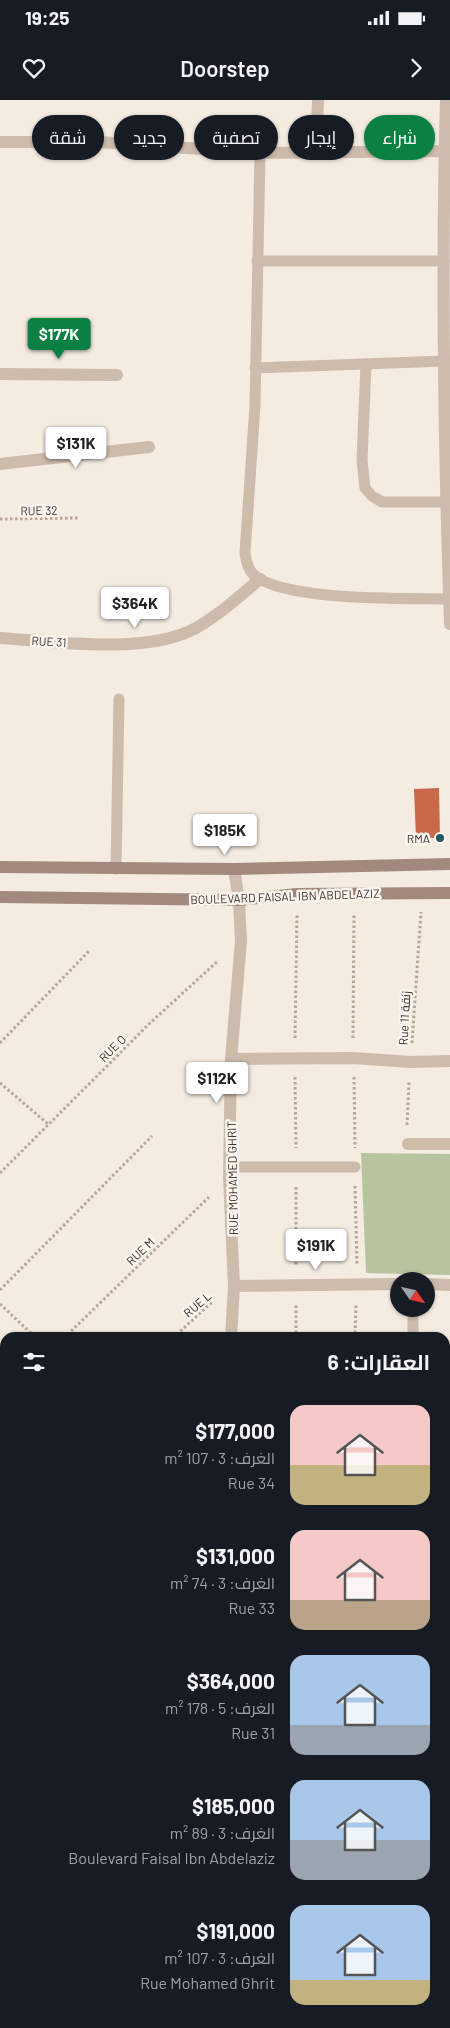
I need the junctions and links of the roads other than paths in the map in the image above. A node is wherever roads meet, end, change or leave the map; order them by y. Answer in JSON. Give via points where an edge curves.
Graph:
{"nodes":[{"id":1,"x":318,"y":100,"type":"edge"},
{"id":2,"x":446,"y":100,"type":"edge"},
{"id":3,"x":317,"y":115,"type":"edge"},
{"id":4,"x":0,"y":142,"type":"edge"},
{"id":5,"x":194,"y":148,"type":"edge"},
{"id":6,"x":447,"y":151,"type":"edge"},
{"id":7,"x":354,"y":152,"type":"edge"},
{"id":8,"x":260,"y":160,"type":"edge"},
{"id":9,"x":257,"y":261,"type":"junction"},
{"id":10,"x":444,"y":261,"type":"junction"},
{"id":11,"x":445,"y":361,"type":"junction"},
{"id":12,"x":366,"y":364,"type":"junction"},
{"id":13,"x":255,"y":368,"type":"junction"},
{"id":14,"x":0,"y":374,"type":"edge"},
{"id":15,"x":117,"y":375,"type":"dead end"},
{"id":16,"x":150,"y":447,"type":"dead end"},
{"id":17,"x":0,"y":464,"type":"edge"},
{"id":18,"x":448,"y":485,"type":"edge"},
{"id":19,"x":446,"y":502,"type":"junction"},
{"id":20,"x":260,"y":579,"type":"junction"},
{"id":21,"x":450,"y":599,"type":"edge"},
{"id":22,"x":450,"y":624,"type":"edge"},
{"id":23,"x":0,"y":638,"type":"edge"},
{"id":24,"x":119,"y":699,"type":"dead end"},
{"id":25,"x":450,"y":864,"type":"edge"},
{"id":26,"x":0,"y":867,"type":"edge"},
{"id":27,"x":116,"y":869,"type":"junction"},
{"id":28,"x":234,"y":869,"type":"junction"},
{"id":29,"x":450,"y":893,"type":"edge"},
{"id":30,"x":0,"y":897,"type":"edge"},
{"id":31,"x":239,"y":900,"type":"junction"},
{"id":32,"x":231,"y":1059,"type":"junction"},
{"id":33,"x":450,"y":1061,"type":"edge"},
{"id":34,"x":408,"y":1144,"type":"road end"},
{"id":35,"x":450,"y":1144,"type":"edge"},
{"id":36,"x":355,"y":1167,"type":"road end"},
{"id":37,"x":229,"y":1172,"type":"junction"},
{"id":38,"x":390,"y":1284,"type":"edge"},
{"id":39,"x":435,"y":1284,"type":"edge"},
{"id":40,"x":450,"y":1285,"type":"edge"},
{"id":41,"x":234,"y":1286,"type":"junction"},
{"id":42,"x":413,"y":1318,"type":"edge"},
{"id":43,"x":231,"y":1332,"type":"edge"},
{"id":44,"x":413,"y":1332,"type":"edge"}],
"edges":[{"from":1,"to":3,"type":"street"},
{"from":2,"to":6,"type":"street"},
{"from":4,"to":5,"type":"street","via":[[99,142]]},
{"from":6,"to":7,"type":"street"},
{"from":6,"to":10,"type":"street"},
{"from":8,"to":9,"type":"lane"},
{"from":9,"to":10,"type":"lane"},
{"from":9,"to":13,"type":"lane"},
{"from":10,"to":11,"type":"street"},
{"from":11,"to":12,"type":"lane"},
{"from":11,"to":18,"type":"street"},
{"from":12,"to":13,"type":"lane"},
{"from":12,"to":19,"type":"lane","via":[[362,460],[365,488],[382,502]]},
{"from":13,"to":20,"type":"lane","via":[[245,553],[252,574]]},
{"from":14,"to":15,"type":"street"},
{"from":16,"to":17,"type":"street"},
{"from":18,"to":19,"type":"street"},
{"from":19,"to":21,"type":"street"},
{"from":20,"to":21,"type":"lane","via":[[318,595]]},
{"from":20,"to":23,"type":"street","name":"RUE 31","via":[[195,628],[164,639],[108,645]]},
{"from":21,"to":22,"type":"street"},
{"from":24,"to":27,"type":"lane"},
{"from":25,"to":28,"type":"main road"},
{"from":26,"to":27,"type":"main road"},
{"from":27,"to":28,"type":"main road"},
{"from":28,"to":31,"type":"street","name":"RUE MOHAMED GHRIT"},
{"from":29,"to":31,"type":"main road","name":"BOULEVARD FAISAL IBN ABDELAZIZ","via":[[297,894]]},
{"from":30,"to":31,"type":"main road","name":"BOULEVARD FAISAL IBN ABDELAZIZ"},
{"from":31,"to":32,"type":"street","name":"RUE MOHAMED GHRIT","via":[[241,941]]},
{"from":32,"to":33,"type":"street"},
{"from":32,"to":37,"type":"street","name":"RUE MOHAMED GHRIT"},
{"from":34,"to":35,"type":"street"},
{"from":36,"to":37,"type":"lane","via":[[296,1166]]},
{"from":37,"to":41,"type":"street","name":"RUE MOHAMED GHRIT"},
{"from":38,"to":41,"type":"street"},
{"from":39,"to":40,"type":"street"},
{"from":41,"to":43,"type":"street","name":"RUE MOHAMED GHRIT"},
{"from":42,"to":44,"type":"lane"}]}
